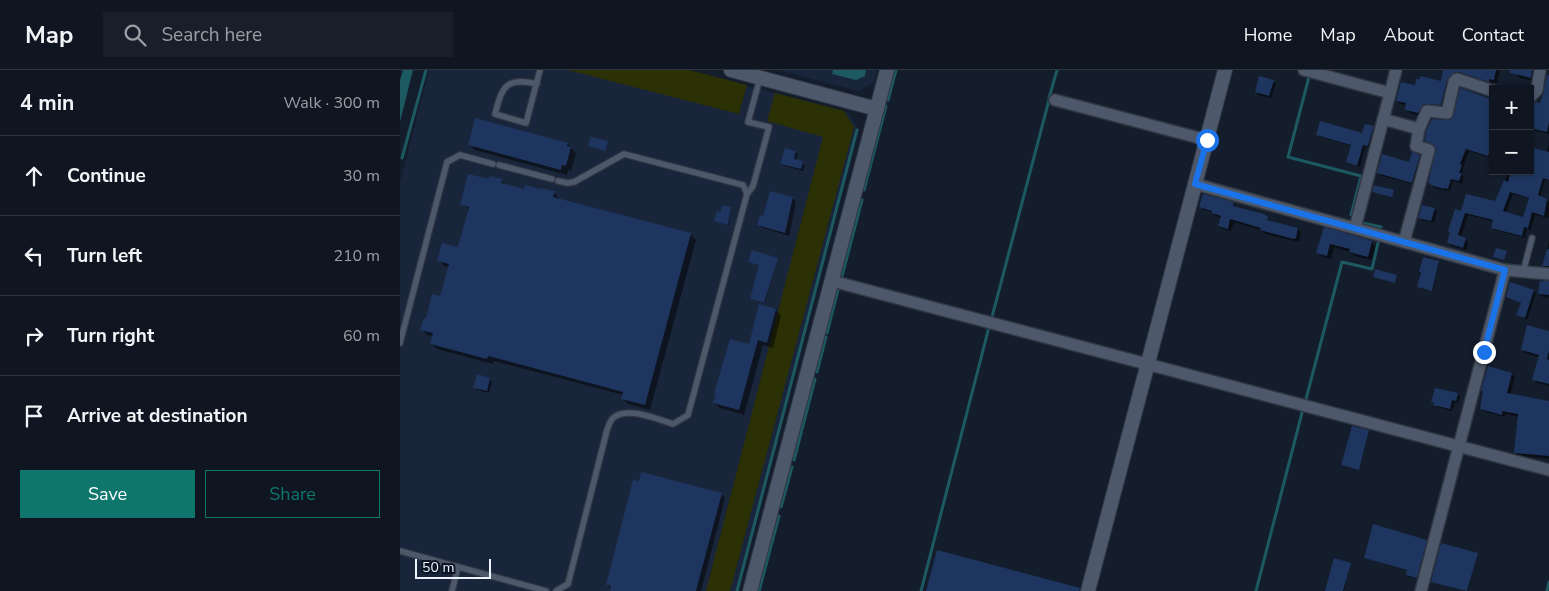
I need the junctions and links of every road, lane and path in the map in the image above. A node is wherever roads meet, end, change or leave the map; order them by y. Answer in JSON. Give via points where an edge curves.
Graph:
{"nodes":[{"id":1,"x":540,"y":70,"type":"edge"},
{"id":2,"x":730,"y":70,"type":"edge"},
{"id":3,"x":888,"y":70,"type":"edge"},
{"id":4,"x":1225,"y":70,"type":"edge"},
{"id":5,"x":1304,"y":70,"type":"edge"},
{"id":6,"x":1396,"y":70,"type":"edge"},
{"id":7,"x":1540,"y":70,"type":"edge"},
{"id":8,"x":756,"y":75,"type":"edge"},
{"id":9,"x":537,"y":84,"type":"junction"},
{"id":10,"x":1489,"y":90,"type":"edge"},
{"id":11,"x":1390,"y":93,"type":"junction"},
{"id":12,"x":1534,"y":93,"type":"edge"},
{"id":13,"x":1055,"y":100,"type":"dead end"},
{"id":14,"x":877,"y":109,"type":"junction"},
{"id":15,"x":1383,"y":119,"type":"junction"},
{"id":16,"x":1419,"y":130,"type":"junction"},
{"id":17,"x":1207,"y":140,"type":"junction"},
{"id":18,"x":1195,"y":184,"type":"junction"},
{"id":19,"x":747,"y":194,"type":"junction"},
{"id":20,"x":1354,"y":228,"type":"junction"},
{"id":21,"x":1532,"y":238,"type":"dead end"},
{"id":22,"x":1404,"y":242,"type":"junction"},
{"id":23,"x":1505,"y":270,"type":"junction"},
{"id":24,"x":1523,"y":272,"type":"junction"},
{"id":25,"x":1549,"y":274,"type":"edge"},
{"id":26,"x":832,"y":281,"type":"junction"},
{"id":27,"x":400,"y":343,"type":"edge"},
{"id":28,"x":1148,"y":364,"type":"junction"},
{"id":29,"x":1459,"y":446,"type":"junction"},
{"id":30,"x":1549,"y":470,"type":"edge"},
{"id":31,"x":400,"y":551,"type":"edge"},
{"id":32,"x":458,"y":567,"type":"junction"},
{"id":33,"x":452,"y":591,"type":"edge"},
{"id":34,"x":546,"y":591,"type":"edge"},
{"id":35,"x":556,"y":591,"type":"edge"},
{"id":36,"x":750,"y":591,"type":"edge"},
{"id":37,"x":1088,"y":591,"type":"edge"},
{"id":38,"x":1421,"y":591,"type":"edge"}],
"edges":[{"from":1,"to":9,"type":"lane"},
{"from":2,"to":8,"type":"street"},
{"from":3,"to":14,"type":"street"},
{"from":4,"to":17,"type":"street"},
{"from":5,"to":11,"type":"street"},
{"from":6,"to":11,"type":"street"},
{"from":7,"to":12,"type":"street"},
{"from":8,"to":14,"type":"street"},
{"from":8,"to":19,"type":"lane","via":[[748,122],[769,127],[753,186]]},
{"from":9,"to":9,"type":"lane","via":[[526,122],[495,114],[501,91],[508,85],[518,81]]},
{"from":10,"to":16,"type":"street","via":[[1457,79],[1447,113],[1428,111]]},
{"from":11,"to":15,"type":"street"},
{"from":13,"to":17,"type":"street"},
{"from":14,"to":26,"type":"street"},
{"from":15,"to":16,"type":"street"},
{"from":15,"to":20,"type":"street"},
{"from":16,"to":22,"type":"street","via":[[1416,146],[1429,150]]},
{"from":17,"to":18,"type":"street"},
{"from":18,"to":20,"type":"street"},
{"from":18,"to":28,"type":"street"},
{"from":19,"to":27,"type":"lane","via":[[743,185],[624,154],[568,183],[460,155],[448,162]]},
{"from":19,"to":35,"type":"lane","via":[[688,415],[673,424],[636,413],[623,412],[612,419],[568,584]]},
{"from":20,"to":22,"type":"street"},
{"from":21,"to":24,"type":"lane"},
{"from":22,"to":23,"type":"street"},
{"from":23,"to":24,"type":"street"},
{"from":23,"to":29,"type":"street"},
{"from":24,"to":25,"type":"street"},
{"from":26,"to":28,"type":"street"},
{"from":26,"to":36,"type":"street"},
{"from":28,"to":29,"type":"street"},
{"from":28,"to":37,"type":"street"},
{"from":29,"to":30,"type":"street"},
{"from":29,"to":38,"type":"street"},
{"from":31,"to":32,"type":"lane"},
{"from":32,"to":33,"type":"lane"},
{"from":32,"to":34,"type":"lane"}]}
